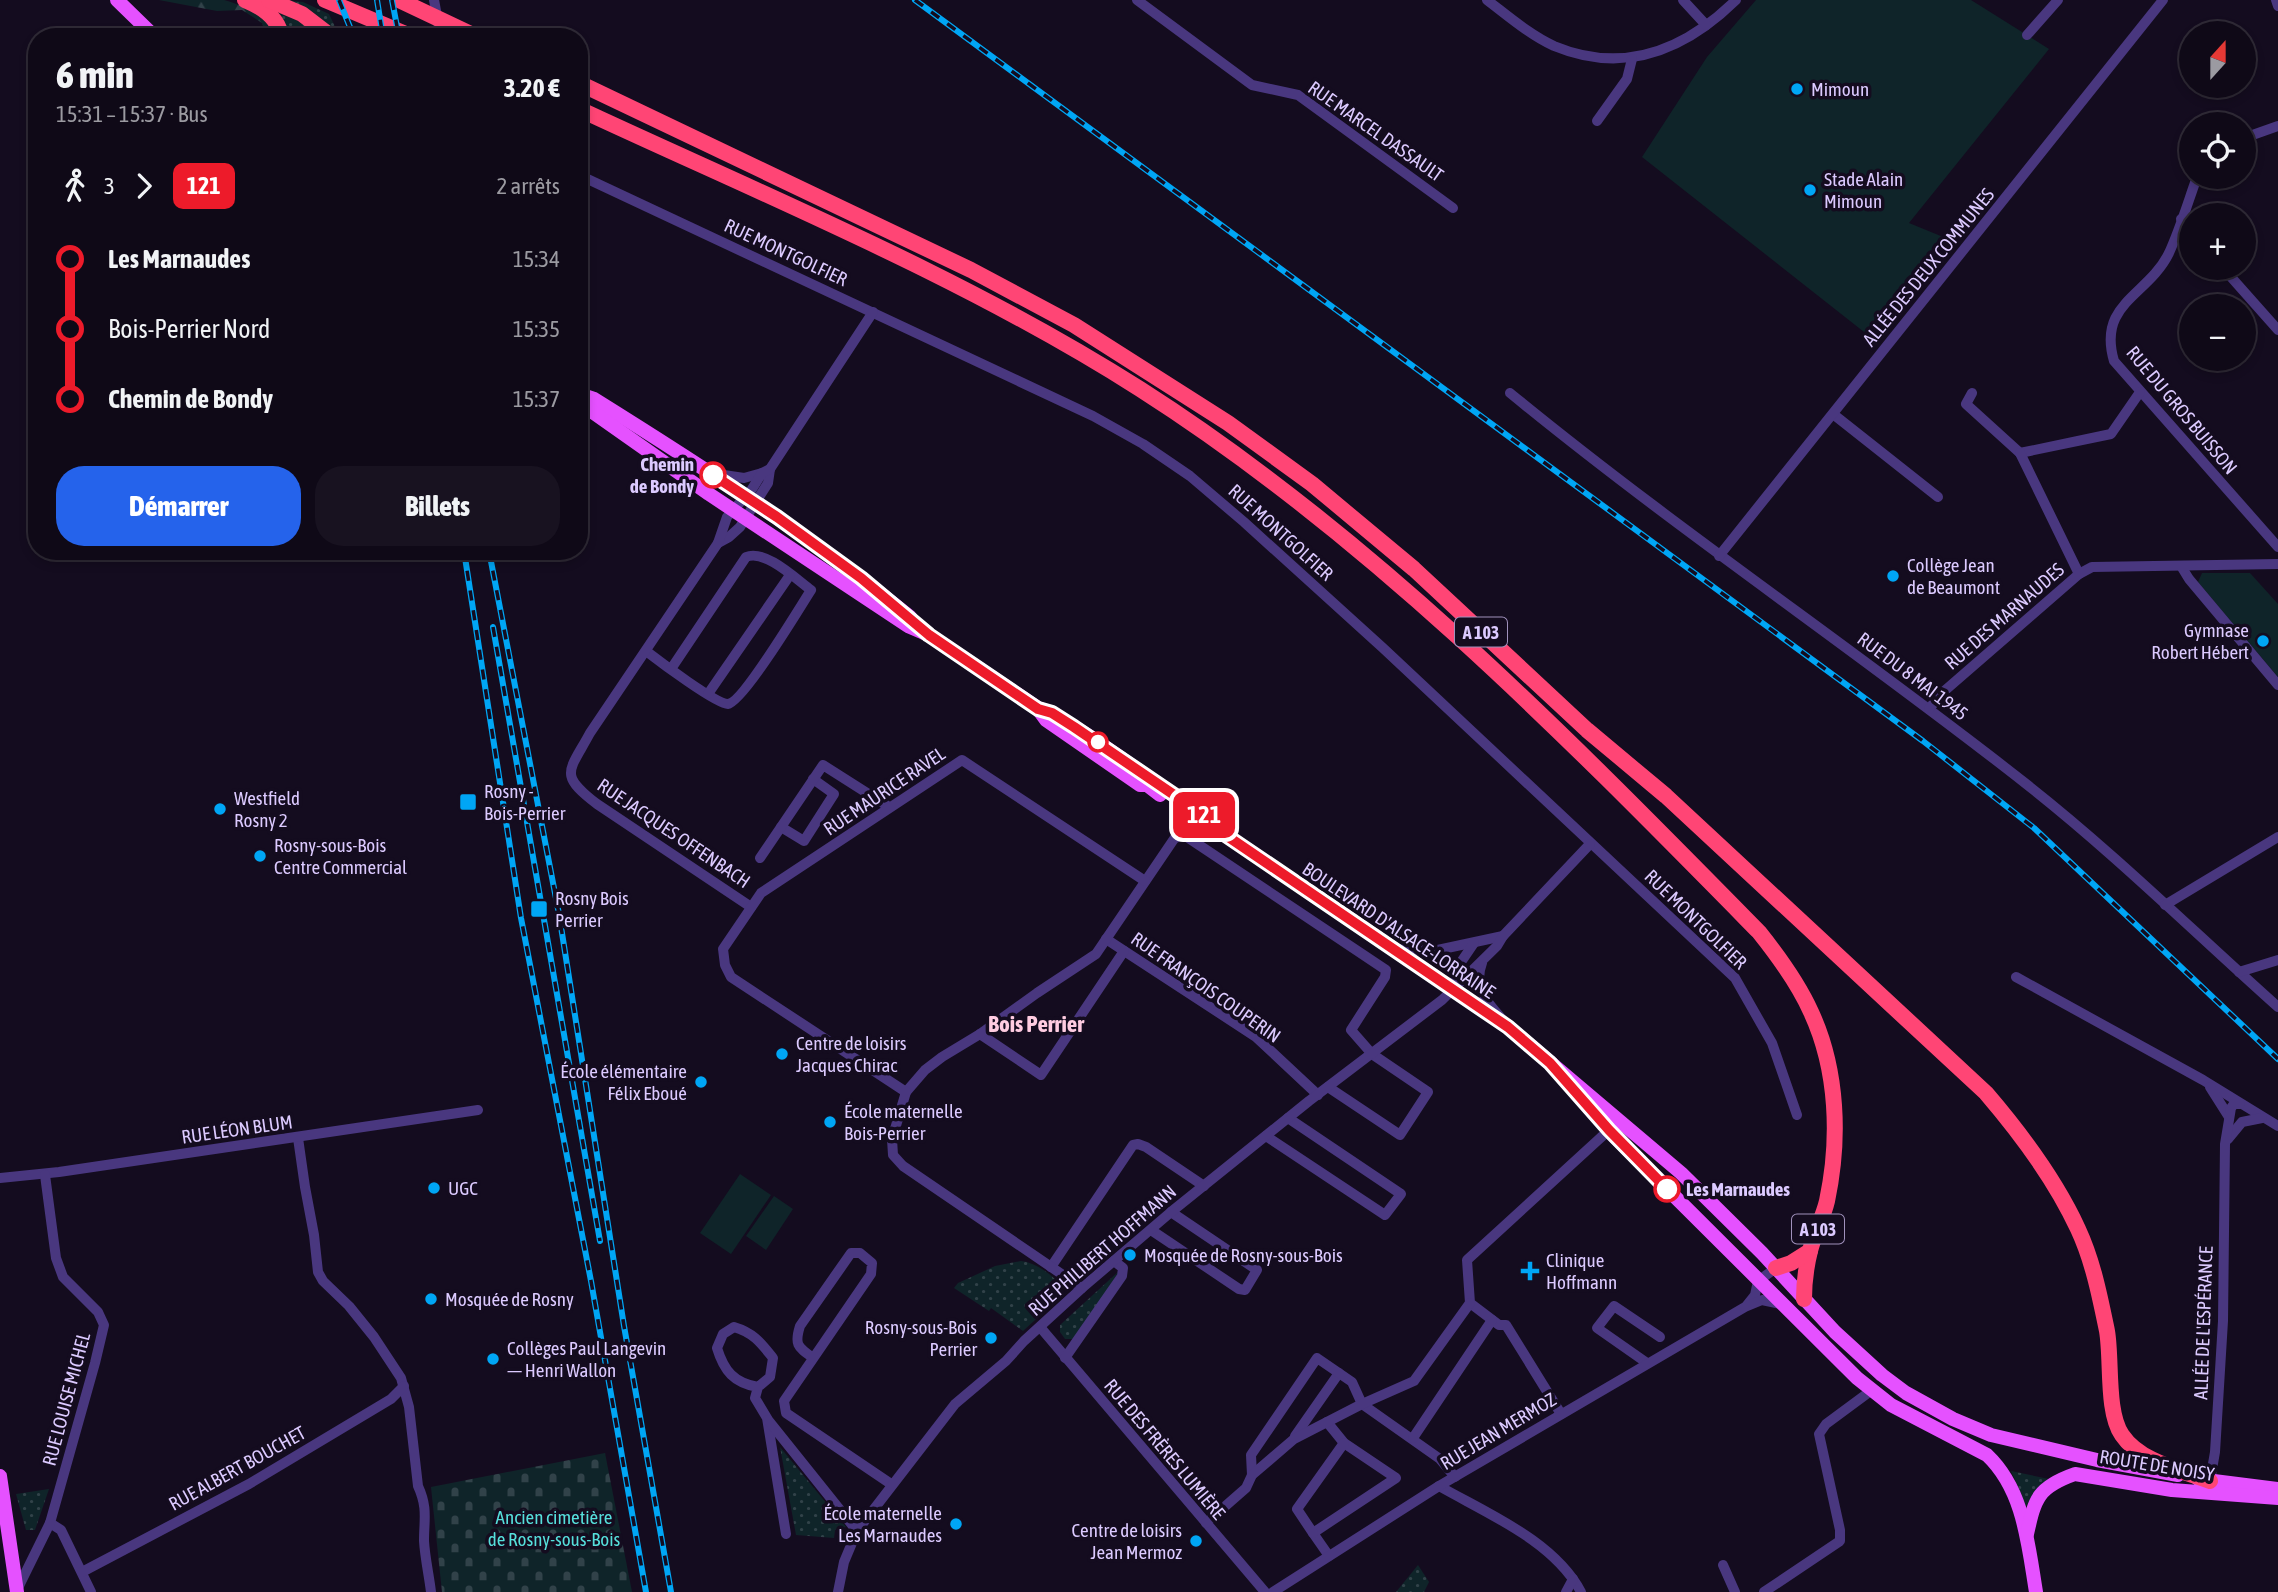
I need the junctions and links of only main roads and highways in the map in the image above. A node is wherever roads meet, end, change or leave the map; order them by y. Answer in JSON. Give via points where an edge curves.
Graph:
{"nodes":[{"id":1,"x":117,"y":0,"type":"edge"},
{"id":2,"x":245,"y":0,"type":"edge"},
{"id":3,"x":269,"y":0,"type":"edge"},
{"id":4,"x":325,"y":0,"type":"edge"},
{"id":5,"x":355,"y":0,"type":"edge"},
{"id":6,"x":399,"y":0,"type":"edge"},
{"id":7,"x":420,"y":0,"type":"edge"},
{"id":8,"x":146,"y":28,"type":"edge"},
{"id":9,"x":279,"y":28,"type":"edge"},
{"id":10,"x":320,"y":28,"type":"edge"},
{"id":11,"x":392,"y":28,"type":"edge"},
{"id":12,"x":411,"y":28,"type":"edge"},
{"id":13,"x":458,"y":28,"type":"edge"},
{"id":14,"x":470,"y":28,"type":"edge"},
{"id":15,"x":588,"y":87,"type":"edge"},
{"id":16,"x":588,"y":113,"type":"edge"},
{"id":17,"x":588,"y":398,"type":"edge"},
{"id":18,"x":588,"y":407,"type":"edge"},
{"id":19,"x":929,"y":635,"type":"junction"},
{"id":20,"x":1038,"y":709,"type":"junction"},
{"id":21,"x":1073,"y":738,"type":"junction"},
{"id":22,"x":1141,"y":771,"type":"junction"},
{"id":23,"x":1224,"y":834,"type":"junction"},
{"id":24,"x":1550,"y":1063,"type":"junction"},
{"id":25,"x":1810,"y":1251,"type":"junction"},
{"id":26,"x":1776,"y":1268,"type":"junction"},
{"id":27,"x":1804,"y":1299,"type":"junction"},
{"id":28,"x":1820,"y":1342,"type":"junction"},
{"id":29,"x":0,"y":1476,"type":"edge"},
{"id":30,"x":2210,"y":1481,"type":"junction"},
{"id":31,"x":2278,"y":1489,"type":"edge"},
{"id":32,"x":2278,"y":1498,"type":"edge"},
{"id":33,"x":2026,"y":1536,"type":"junction"},
{"id":34,"x":17,"y":1592,"type":"edge"},
{"id":35,"x":2036,"y":1592,"type":"edge"}],
"edges":[{"from":1,"to":8,"type":"main road"},
{"from":2,"to":9,"type":"highway","via":[[265,10]]},
{"from":3,"to":10,"type":"highway","via":[[302,14]]},
{"from":4,"to":11,"type":"highway"},
{"from":5,"to":12,"type":"highway"},
{"from":6,"to":13,"type":"highway"},
{"from":7,"to":14,"type":"highway"},
{"from":15,"to":30,"type":"highway","number":"A 103","via":[[971,270],[1074,326],[1228,423],[1312,484],[1414,569],[1986,1093],[2050,1177],[2079,1230],[2108,1336],[2113,1416],[2122,1435],[2143,1455]]},
{"from":16,"to":25,"type":"highway","number":"A 103","via":[[944,280],[1139,388],[1217,440],[1313,514],[1398,584],[1551,725],[1759,932],[1786,966],[1812,1013],[1827,1060],[1835,1159]]},
{"from":17,"to":19,"type":"main road","name":"BOULEVARD D'ALSACE-LORRAINE","via":[[777,517]]},
{"from":18,"to":19,"type":"main road","name":"BOULEVARD D'ALSACE-LORRAINE","via":[[738,514],[908,626]]},
{"from":19,"to":20,"type":"main road","name":"BOULEVARD D'ALSACE-LORRAINE"},
{"from":20,"to":21,"type":"main road","name":"BOULEVARD D'ALSACE-LORRAINE"},
{"from":20,"to":22,"type":"main road","name":"BOULEVARD D'ALSACE-LORRAINE","via":[[1052,713]]},
{"from":21,"to":22,"type":"main road","via":[[1129,772]]},
{"from":21,"to":23,"type":"main road","name":"BOULEVARD D'ALSACE-LORRAINE","via":[[1140,785],[1147,785],[1211,830]]},
{"from":22,"to":23,"type":"main road","name":"BOULEVARD D'ALSACE-LORRAINE","via":[[1214,822]]},
{"from":23,"to":24,"type":"main road","name":"BOULEVARD D'ALSACE-LORRAINE","via":[[1508,1027]]},
{"from":24,"to":26,"type":"main road","name":"BOULEVARD D'ALSACE-LORRAINE","via":[[1681,1173]]},
{"from":24,"to":28,"type":"main road","name":"BOULEVARD D'ALSACE-LORRAINE","via":[[1609,1130]]},
{"from":25,"to":26,"type":"highway"},
{"from":25,"to":27,"type":"highway","number":"A 103"},
{"from":26,"to":27,"type":"main road","name":"BOULEVARD D'ALSACE-LORRAINE"},
{"from":27,"to":28,"type":"main road","via":[[1805,1317]]},
{"from":27,"to":30,"type":"main road","name":"BOULEVARD D'ALSACE-LORRAINE","via":[[1882,1375],[1953,1419],[2020,1444]]},
{"from":28,"to":33,"type":"main road","name":"BOULEVARD D'ALSACE-LORRAINE","via":[[1891,1405],[1993,1460],[2012,1488]]},
{"from":29,"to":34,"type":"main road"},
{"from":30,"to":31,"type":"main road","name":"ROUTE DE NOISY"},
{"from":32,"to":33,"type":"main road","name":"ROUTE DE NOISY","via":[[2193,1492],[2075,1474],[2041,1492]]},
{"from":33,"to":35,"type":"main road","name":"BOULEVARD D'ALSACE-LORRAINE"}]}
